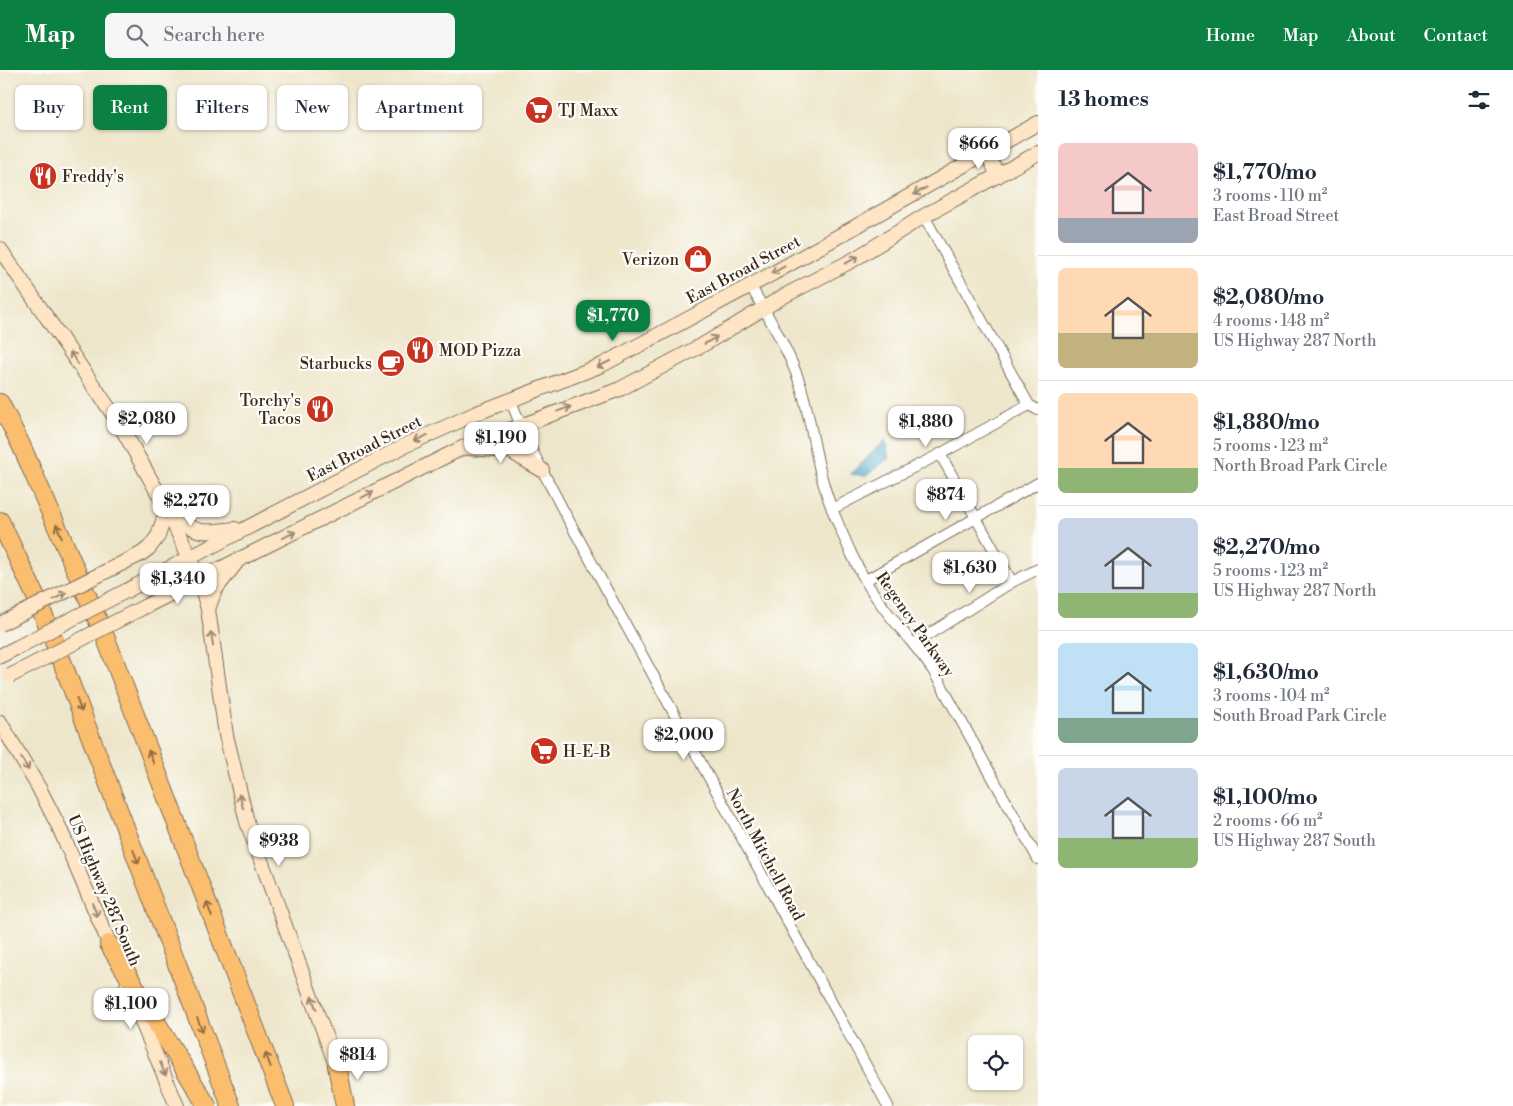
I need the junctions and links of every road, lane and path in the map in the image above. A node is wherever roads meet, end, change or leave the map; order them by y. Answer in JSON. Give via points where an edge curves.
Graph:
{"nodes":[{"id":1,"x":1038,"y":123,"type":"edge"},
{"id":2,"x":987,"y":152,"type":"junction"},
{"id":3,"x":1038,"y":153,"type":"edge"},
{"id":4,"x":998,"y":176,"type":"junction"},
{"id":5,"x":924,"y":216,"type":"junction"},
{"id":6,"x":0,"y":249,"type":"edge"},
{"id":7,"x":750,"y":285,"type":"junction"},
{"id":8,"x":763,"y":308,"type":"junction"},
{"id":9,"x":511,"y":401,"type":"junction"},
{"id":10,"x":0,"y":403,"type":"edge"},
{"id":11,"x":1034,"y":407,"type":"edge"},
{"id":12,"x":520,"y":425,"type":"junction"},
{"id":13,"x":464,"y":448,"type":"junction"},
{"id":14,"x":940,"y":454,"type":"junction"},
{"id":15,"x":542,"y":470,"type":"junction"},
{"id":16,"x":1038,"y":483,"type":"edge"},
{"id":17,"x":167,"y":509,"type":"junction"},
{"id":18,"x":832,"y":509,"type":"junction"},
{"id":19,"x":976,"y":518,"type":"junction"},
{"id":20,"x":0,"y":521,"type":"edge"},
{"id":21,"x":243,"y":528,"type":"junction"},
{"id":22,"x":188,"y":558,"type":"junction"},
{"id":23,"x":240,"y":559,"type":"junction"},
{"id":24,"x":1038,"y":569,"type":"edge"},
{"id":25,"x":199,"y":578,"type":"junction"},
{"id":26,"x":866,"y":580,"type":"junction"},
{"id":27,"x":1012,"y":582,"type":"junction"},
{"id":28,"x":208,"y":609,"type":"junction"},
{"id":29,"x":0,"y":624,"type":"edge"},
{"id":30,"x":915,"y":643,"type":"junction"},
{"id":31,"x":0,"y":656,"type":"edge"},
{"id":32,"x":5,"y":679,"type":"edge"},
{"id":33,"x":0,"y":723,"type":"edge"},
{"id":34,"x":1038,"y":859,"type":"edge"},
{"id":35,"x":109,"y":944,"type":"junction"},
{"id":36,"x":336,"y":1066,"type":"junction"},
{"id":37,"x":177,"y":1106,"type":"edge"},
{"id":38,"x":207,"y":1106,"type":"edge"},
{"id":39,"x":231,"y":1106,"type":"edge"},
{"id":40,"x":285,"y":1106,"type":"edge"},
{"id":41,"x":345,"y":1106,"type":"edge"},
{"id":42,"x":352,"y":1106,"type":"edge"},
{"id":43,"x":888,"y":1106,"type":"edge"}],
"edges":[{"from":1,"to":2,"type":"main road","name":"East Broad Street"},
{"from":2,"to":4,"type":"main road"},
{"from":2,"to":7,"type":"main road","name":"East Broad Street","one_way":true},
{"from":3,"to":4,"type":"main road"},
{"from":4,"to":5,"type":"main road"},
{"from":8,"to":5,"type":"main road","one_way":true,"via":[[853,260]]},
{"from":5,"to":11,"type":"street"},
{"from":17,"to":6,"type":"main road","one_way":true,"via":[[118,424]]},
{"from":7,"to":8,"type":"street","name":"Regency Parkway"},
{"from":7,"to":9,"type":"main road","name":"East Broad Street","one_way":true,"via":[[602,365]]},
{"from":12,"to":8,"type":"main road","one_way":true,"via":[[620,389]]},
{"from":8,"to":18,"type":"street","name":"Regency Parkway","via":[[800,385],[821,477]]},
{"from":9,"to":12,"type":"street","name":"North Mitchell Road"},
{"from":9,"to":21,"type":"main road","name":"East Broad Street","one_way":true,"via":[[406,445]]},
{"from":40,"to":10,"type":"highway","one_way":true,"via":[[106,639]]},
{"from":11,"to":14,"type":"street"},
{"from":12,"to":13,"type":"main road"},
{"from":12,"to":15,"type":"street","name":"North Mitchell Road"},
{"from":13,"to":15,"type":"main road","via":[[510,451]]},
{"from":23,"to":13,"type":"main road","one_way":true},
{"from":14,"to":18,"type":"street"},
{"from":14,"to":19,"type":"street"},
{"from":15,"to":43,"type":"street","name":"North Mitchell Road"},
{"from":16,"to":19,"type":"street"},
{"from":17,"to":21,"type":"main road","via":[[187,527],[197,531],[207,533]]},
{"from":17,"to":22,"type":"main road"},
{"from":29,"to":17,"type":"main road","one_way":true,"bridge":true,"via":[[141,554],[158,536]]},
{"from":18,"to":26,"type":"street","name":"Regency Parkway"},
{"from":19,"to":26,"type":"street"},
{"from":19,"to":27,"type":"street"},
{"from":20,"to":39,"type":"highway","one_way":true,"via":[[61,659]]},
{"from":21,"to":22,"type":"main road","name":"East Broad Street"},
{"from":22,"to":25,"type":"main road"},
{"from":22,"to":31,"type":"main road","name":"East Broad Street","bridge":true},
{"from":23,"to":25,"type":"main road"},
{"from":23,"to":28,"type":"main road","via":[[225,575]]},
{"from":24,"to":27,"type":"street"},
{"from":25,"to":28,"type":"main road"},
{"from":25,"to":32,"type":"main road","bridge":true},
{"from":26,"to":30,"type":"street","name":"Regency Parkway","via":[[876,597]]},
{"from":27,"to":30,"type":"street"},
{"from":36,"to":28,"type":"main road","one_way":true,"via":[[247,822],[226,735]]},
{"from":30,"to":34,"type":"street","name":"Regency Parkway"},
{"from":33,"to":35,"type":"main road","name":"US Highway 287 South","one_way":true,"via":[[40,788]]},
{"from":35,"to":37,"type":"main road","name":"US Highway 287 South","one_way":true},
{"from":35,"to":38,"type":"highway"},
{"from":36,"to":41,"type":"highway"},
{"from":36,"to":42,"type":"main road"}]}
